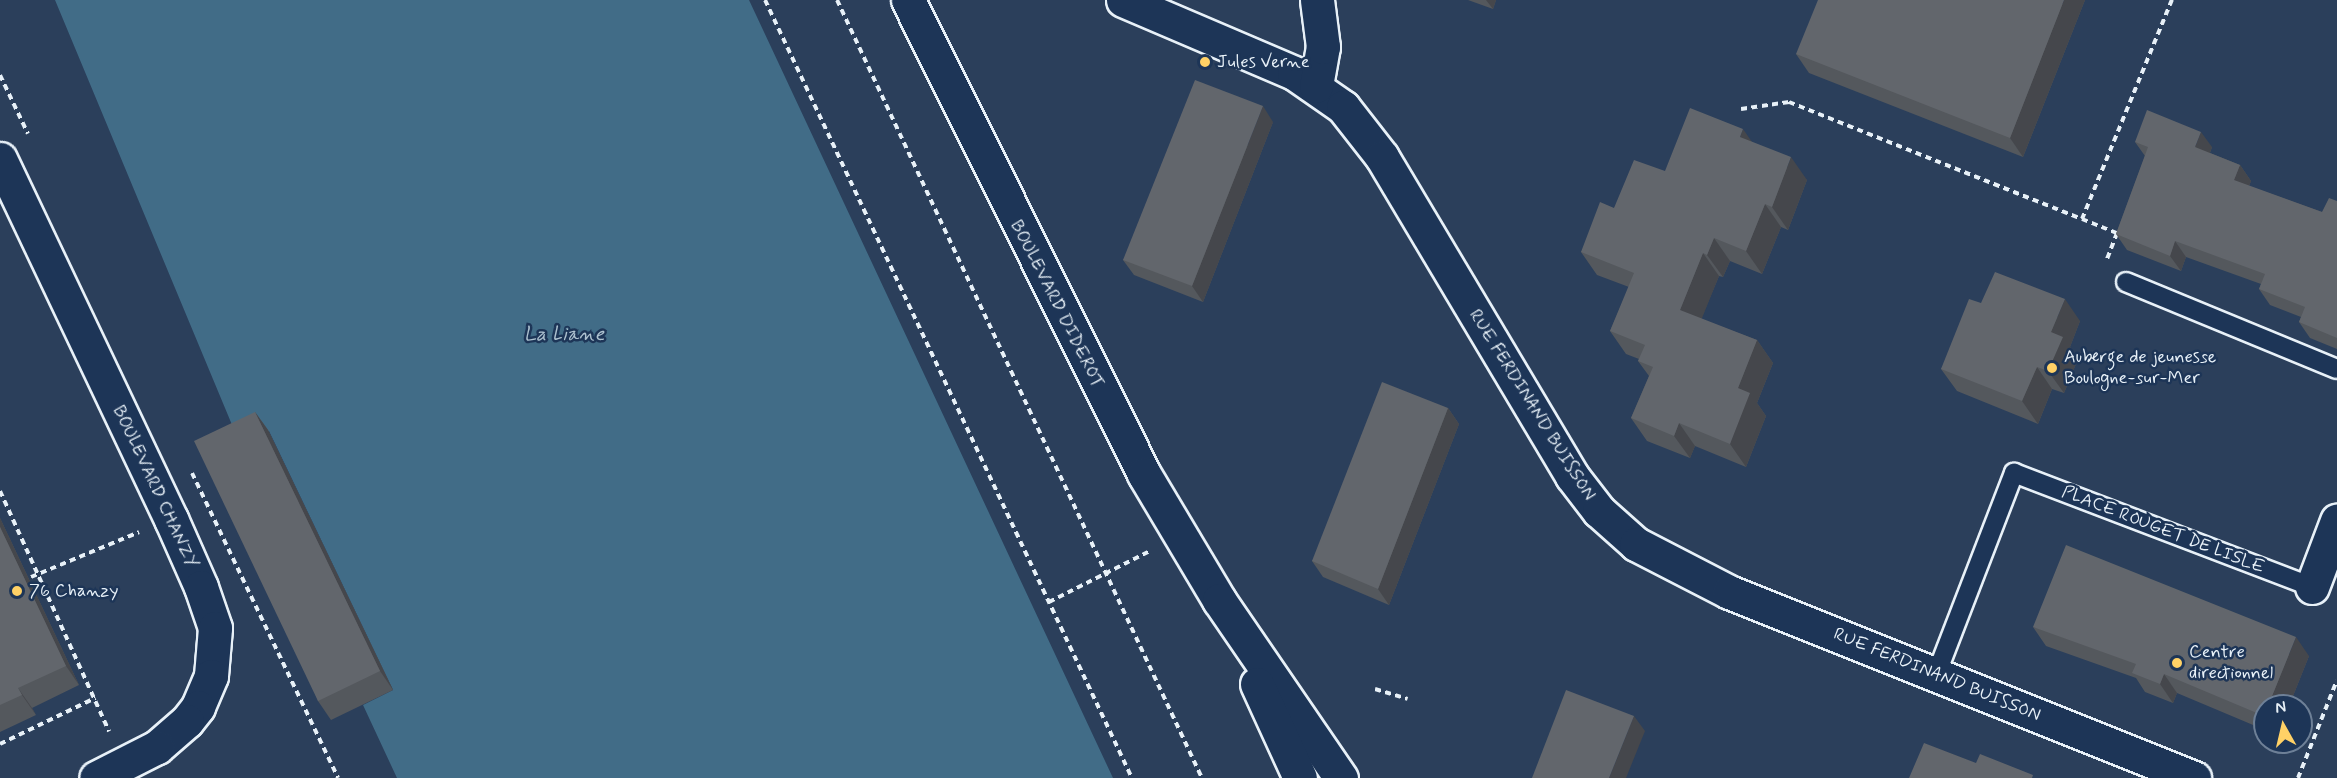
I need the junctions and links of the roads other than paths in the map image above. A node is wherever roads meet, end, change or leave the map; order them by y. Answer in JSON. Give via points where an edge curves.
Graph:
{"nodes":[{"id":1,"x":908,"y":0,"type":"edge"},
{"id":2,"x":1317,"y":0,"type":"edge"},
{"id":3,"x":1135,"y":2,"type":"edge"},
{"id":4,"x":1316,"y":86,"type":"junction"},
{"id":5,"x":0,"y":159,"type":"edge"},
{"id":6,"x":2126,"y":282,"type":"dead end"},
{"id":7,"x":2337,"y":369,"type":"edge"},
{"id":8,"x":2337,"y":521,"type":"edge"},
{"id":9,"x":2312,"y":587,"type":"joint"},
{"id":10,"x":1219,"y":600,"type":"junction"},
{"id":11,"x":1936,"y":675,"type":"junction"},
{"id":12,"x":109,"y":772,"type":"edge"},
{"id":13,"x":1300,"y":778,"type":"edge"},
{"id":14,"x":1341,"y":778,"type":"edge"},
{"id":15,"x":2194,"y":778,"type":"edge"}],
"edges":[{"from":1,"to":10,"type":"street","name":"BOULEVARD DIDEROT","via":[[1086,364]]},
{"from":2,"to":4,"type":"street","via":[[1323,48]]},
{"from":3,"to":4,"type":"street","name":"RUE FERDINAND BUISSON","via":[[1294,72]]},
{"from":4,"to":11,"type":"street","name":"RUE FERDINAND BUISSON","via":[[1343,107],[1372,143],[1567,468],[1619,530],[1670,565],[1719,588]]},
{"from":5,"to":12,"type":"street","name":"BOULEVARD CHANZY","via":[[171,519],[215,628],[215,659],[206,692],[187,721],[158,747]]},
{"from":6,"to":7,"type":"lane"},
{"from":8,"to":9,"type":"street"},
{"from":9,"to":11,"type":"lane","name":"PLACE ROUGET DE LISLE","via":[[2014,473]]},
{"from":10,"to":13,"type":"street","name":"BOULEVARD DIDEROT"},
{"from":10,"to":14,"type":"street","name":"BOULEVARD DIDEROT"},
{"from":11,"to":15,"type":"street","name":"RUE FERDINAND BUISSON"}]}
